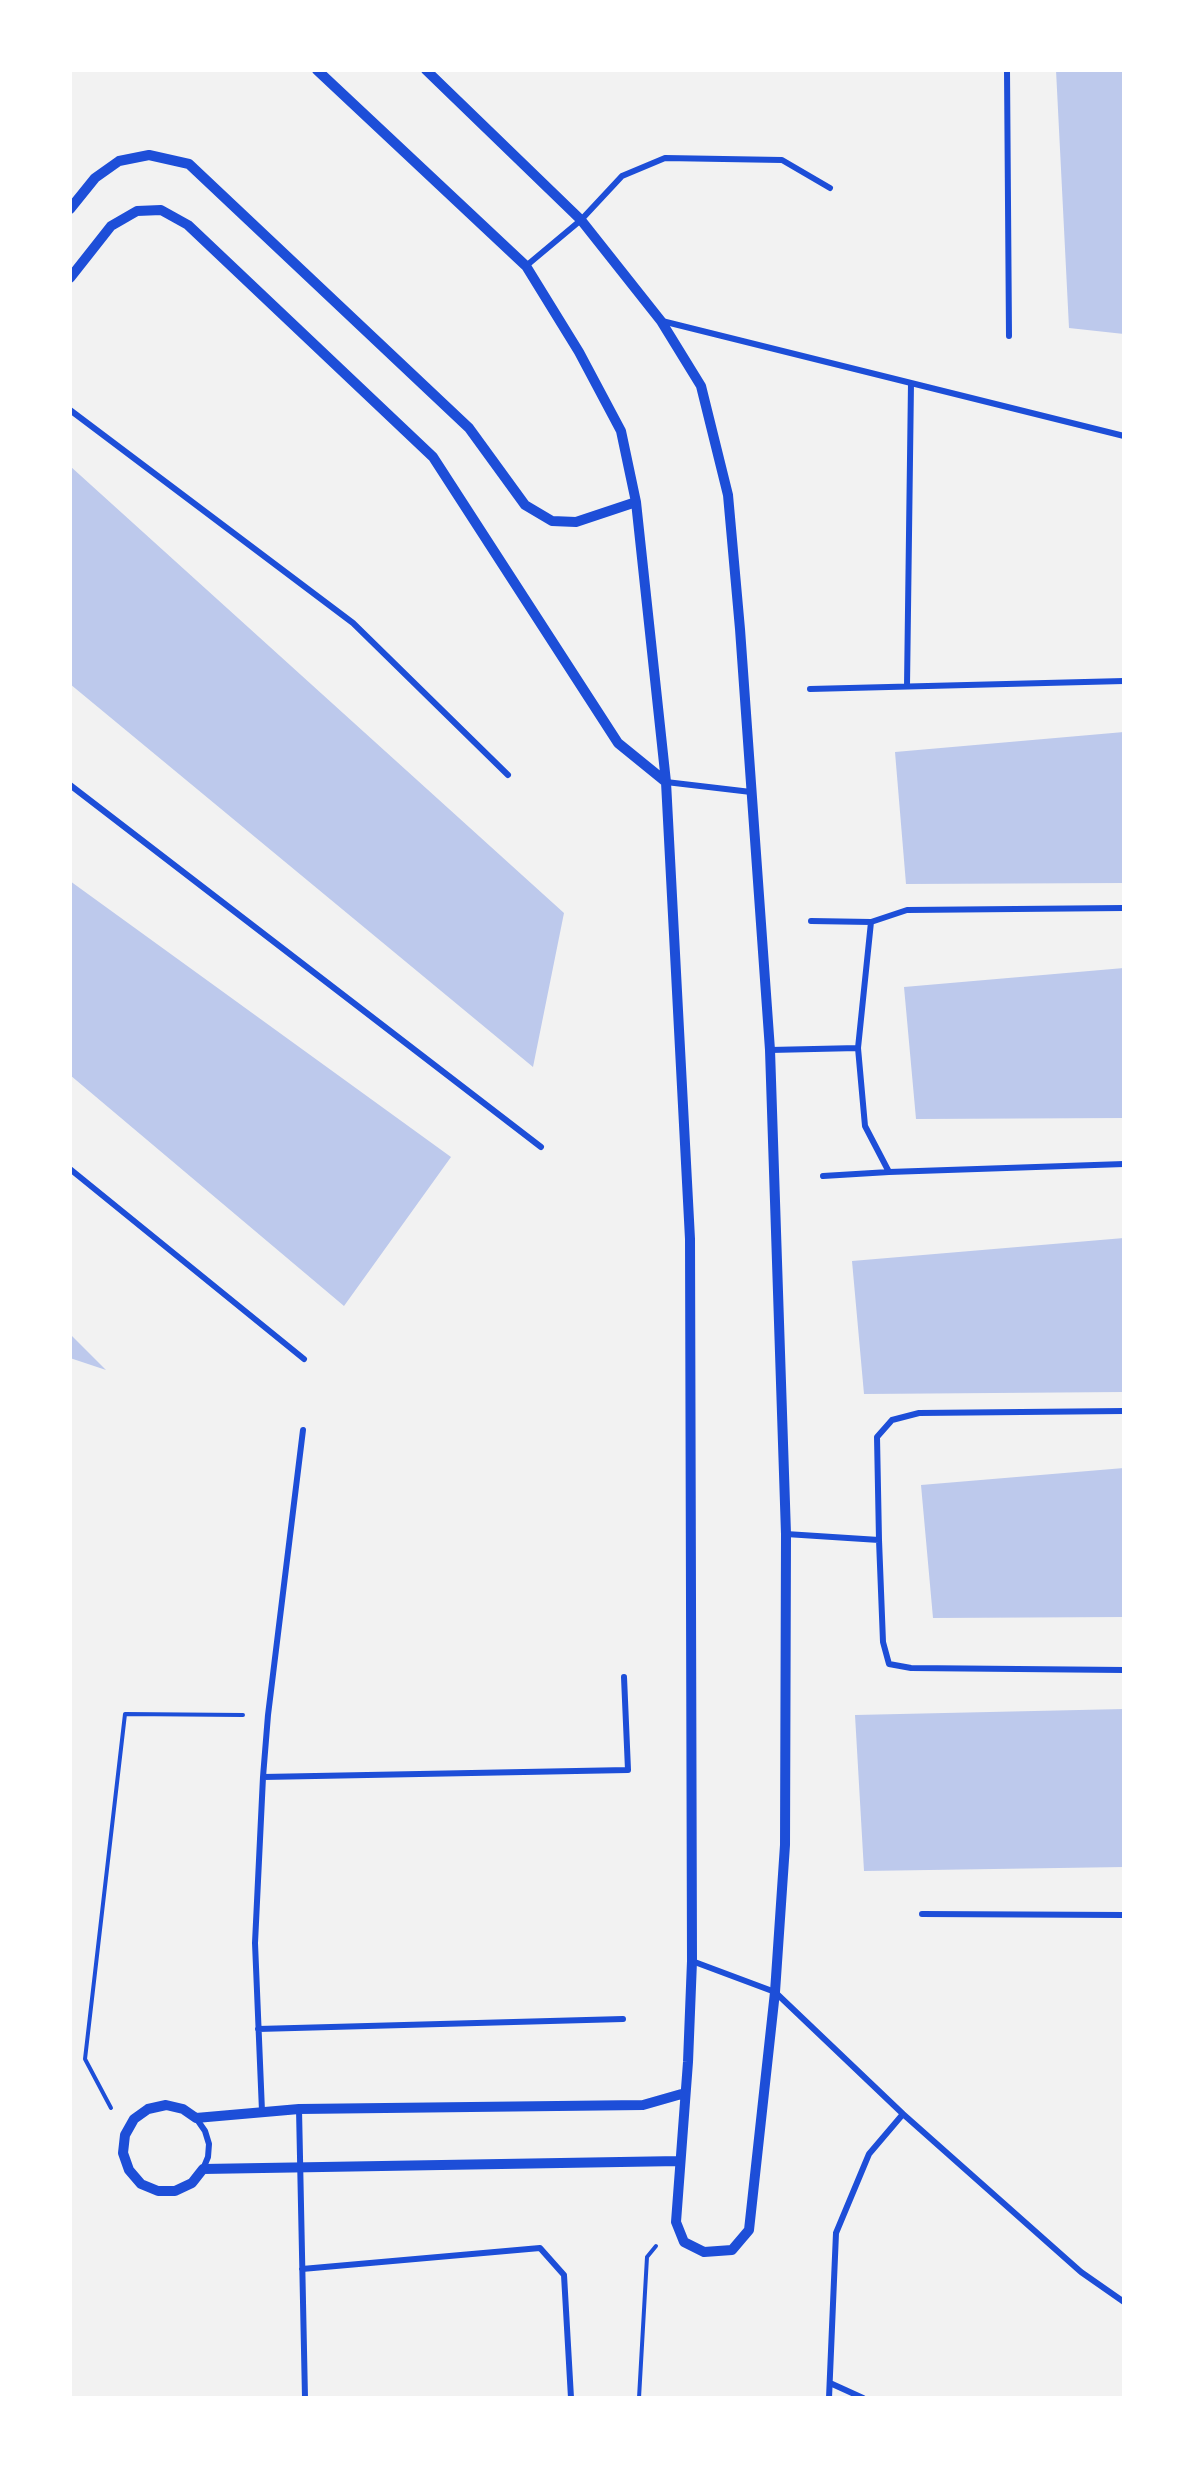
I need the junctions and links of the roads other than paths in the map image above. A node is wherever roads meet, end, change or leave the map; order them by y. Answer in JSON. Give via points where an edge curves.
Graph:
{"nodes":[{"id":1,"x":317,"y":70,"type":"edge"},
{"id":2,"x":426,"y":70,"type":"edge"},
{"id":3,"x":1007,"y":70,"type":"edge"},
{"id":4,"x":830,"y":188,"type":"dead end"},
{"id":5,"x":70,"y":209,"type":"edge"},
{"id":6,"x":581,"y":220,"type":"junction"},
{"id":7,"x":526,"y":266,"type":"junction"},
{"id":8,"x":70,"y":278,"type":"edge"},
{"id":9,"x":661,"y":321,"type":"junction"},
{"id":10,"x":1009,"y":336,"type":"dead end"},
{"id":11,"x":911,"y":383,"type":"junction"},
{"id":12,"x":70,"y":410,"type":"edge"},
{"id":13,"x":1124,"y":436,"type":"edge"},
{"id":14,"x":636,"y":502,"type":"junction"},
{"id":15,"x":1124,"y":681,"type":"edge"},
{"id":16,"x":908,"y":686,"type":"junction"},
{"id":17,"x":810,"y":689,"type":"dead end"},
{"id":18,"x":508,"y":775,"type":"dead end"},
{"id":19,"x":666,"y":782,"type":"junction"},
{"id":20,"x":70,"y":785,"type":"edge"},
{"id":21,"x":751,"y":792,"type":"junction"},
{"id":22,"x":1124,"y":908,"type":"edge"},
{"id":23,"x":811,"y":921,"type":"dead end"},
{"id":24,"x":872,"y":922,"type":"junction"},
{"id":25,"x":858,"y":1048,"type":"junction"},
{"id":26,"x":770,"y":1050,"type":"junction"},
{"id":27,"x":542,"y":1147,"type":"dead end"},
{"id":28,"x":1124,"y":1164,"type":"edge"},
{"id":29,"x":70,"y":1169,"type":"edge"},
{"id":30,"x":889,"y":1172,"type":"junction"},
{"id":31,"x":823,"y":1176,"type":"dead end"},
{"id":32,"x":304,"y":1359,"type":"dead end"},
{"id":33,"x":1124,"y":1411,"type":"edge"},
{"id":34,"x":303,"y":1430,"type":"dead end"},
{"id":35,"x":786,"y":1534,"type":"junction"},
{"id":36,"x":879,"y":1540,"type":"junction"},
{"id":37,"x":1124,"y":1670,"type":"edge"},
{"id":38,"x":624,"y":1677,"type":"dead end"},
{"id":39,"x":263,"y":1777,"type":"junction"},
{"id":40,"x":922,"y":1914,"type":"dead end"},
{"id":41,"x":1124,"y":1915,"type":"edge"},
{"id":42,"x":692,"y":1961,"type":"junction"},
{"id":43,"x":775,"y":1992,"type":"junction"},
{"id":44,"x":623,"y":2019,"type":"dead end"},
{"id":45,"x":258,"y":2029,"type":"junction"},
{"id":46,"x":685,"y":2093,"type":"junction"},
{"id":47,"x":299,"y":2109,"type":"junction"},
{"id":48,"x":262,"y":2110,"type":"junction"},
{"id":49,"x":903,"y":2114,"type":"junction"},
{"id":50,"x":196,"y":2118,"type":"junction"},
{"id":51,"x":680,"y":2161,"type":"junction"},
{"id":52,"x":300,"y":2167,"type":"junction"},
{"id":53,"x":203,"y":2169,"type":"junction"},
{"id":54,"x":302,"y":2269,"type":"junction"},
{"id":55,"x":1124,"y":2302,"type":"edge"},
{"id":56,"x":830,"y":2383,"type":"junction"},
{"id":57,"x":305,"y":2397,"type":"edge"},
{"id":58,"x":571,"y":2397,"type":"edge"},
{"id":59,"x":829,"y":2397,"type":"edge"},
{"id":60,"x":863,"y":2397,"type":"edge"}],
"edges":[{"from":1,"to":7,"type":"street"},
{"from":2,"to":6,"type":"street"},
{"from":3,"to":10,"type":"street"},
{"from":4,"to":6,"type":"street","via":[[782,160],[665,158],[622,176]]},
{"from":5,"to":14,"type":"street","via":[[95,178],[119,161],[149,155],[189,164],[469,428],[525,505],[552,521],[576,522]]},
{"from":6,"to":7,"type":"street"},
{"from":6,"to":9,"type":"street"},
{"from":7,"to":14,"type":"street","via":[[579,352],[621,431]]},
{"from":8,"to":19,"type":"street","via":[[111,226],[137,211],[162,210],[188,225],[433,457],[618,743]]},
{"from":9,"to":11,"type":"street"},
{"from":9,"to":21,"type":"street","via":[[701,386],[728,495]]},
{"from":11,"to":13,"type":"street"},
{"from":11,"to":16,"type":"street"},
{"from":12,"to":18,"type":"street","via":[[353,623]]},
{"from":14,"to":19,"type":"street"},
{"from":15,"to":16,"type":"street"},
{"from":16,"to":17,"type":"street"},
{"from":19,"to":21,"type":"street"},
{"from":19,"to":42,"type":"street","via":[[690,1239]]},
{"from":20,"to":27,"type":"street"},
{"from":21,"to":26,"type":"street"},
{"from":22,"to":24,"type":"street","via":[[907,910]]},
{"from":23,"to":24,"type":"street"},
{"from":24,"to":25,"type":"street"},
{"from":25,"to":26,"type":"street"},
{"from":25,"to":30,"type":"street","via":[[864,1126]]},
{"from":26,"to":35,"type":"street"},
{"from":28,"to":30,"type":"street"},
{"from":29,"to":32,"type":"street"},
{"from":30,"to":31,"type":"street"},
{"from":33,"to":36,"type":"street","via":[[919,1413],[892,1420],[877,1437]]},
{"from":34,"to":39,"type":"street"},
{"from":35,"to":36,"type":"street"},
{"from":35,"to":43,"type":"street","via":[[785,1845]]},
{"from":36,"to":37,"type":"street","via":[[883,1642],[889,1664],[911,1668]]},
{"from":38,"to":39,"type":"street","via":[[628,1770]]},
{"from":39,"to":45,"type":"street","via":[[255,1943]]},
{"from":40,"to":41,"type":"street"},
{"from":42,"to":43,"type":"street"},
{"from":42,"to":46,"type":"street"},
{"from":43,"to":49,"type":"street"},
{"from":43,"to":51,"type":"street","via":[[749,2230],[732,2250],[704,2252],[684,2242],[675,2222]]},
{"from":44,"to":45,"type":"street"},
{"from":45,"to":48,"type":"street"},
{"from":46,"to":47,"type":"street","via":[[643,2105]]},
{"from":46,"to":51,"type":"street"},
{"from":47,"to":48,"type":"street"},
{"from":47,"to":52,"type":"street"},
{"from":48,"to":50,"type":"street"},
{"from":49,"to":55,"type":"street","via":[[1081,2272]]},
{"from":49,"to":56,"type":"street","via":[[869,2154],[837,2232]]},
{"from":50,"to":53,"type":"street","via":[[208,2144]]},
{"from":50,"to":53,"type":"street","via":[[183,2109],[166,2105],[148,2109],[134,2119],[125,2135],[123,2153],[129,2170],[141,2184],[158,2191],[176,2191],[192,2183]]},
{"from":51,"to":52,"type":"street"},
{"from":52,"to":53,"type":"street"},
{"from":52,"to":54,"type":"street"},
{"from":54,"to":57,"type":"street"},
{"from":54,"to":58,"type":"street","via":[[540,2248],[564,2275]]},
{"from":56,"to":59,"type":"street"},
{"from":56,"to":60,"type":"street"}]}
